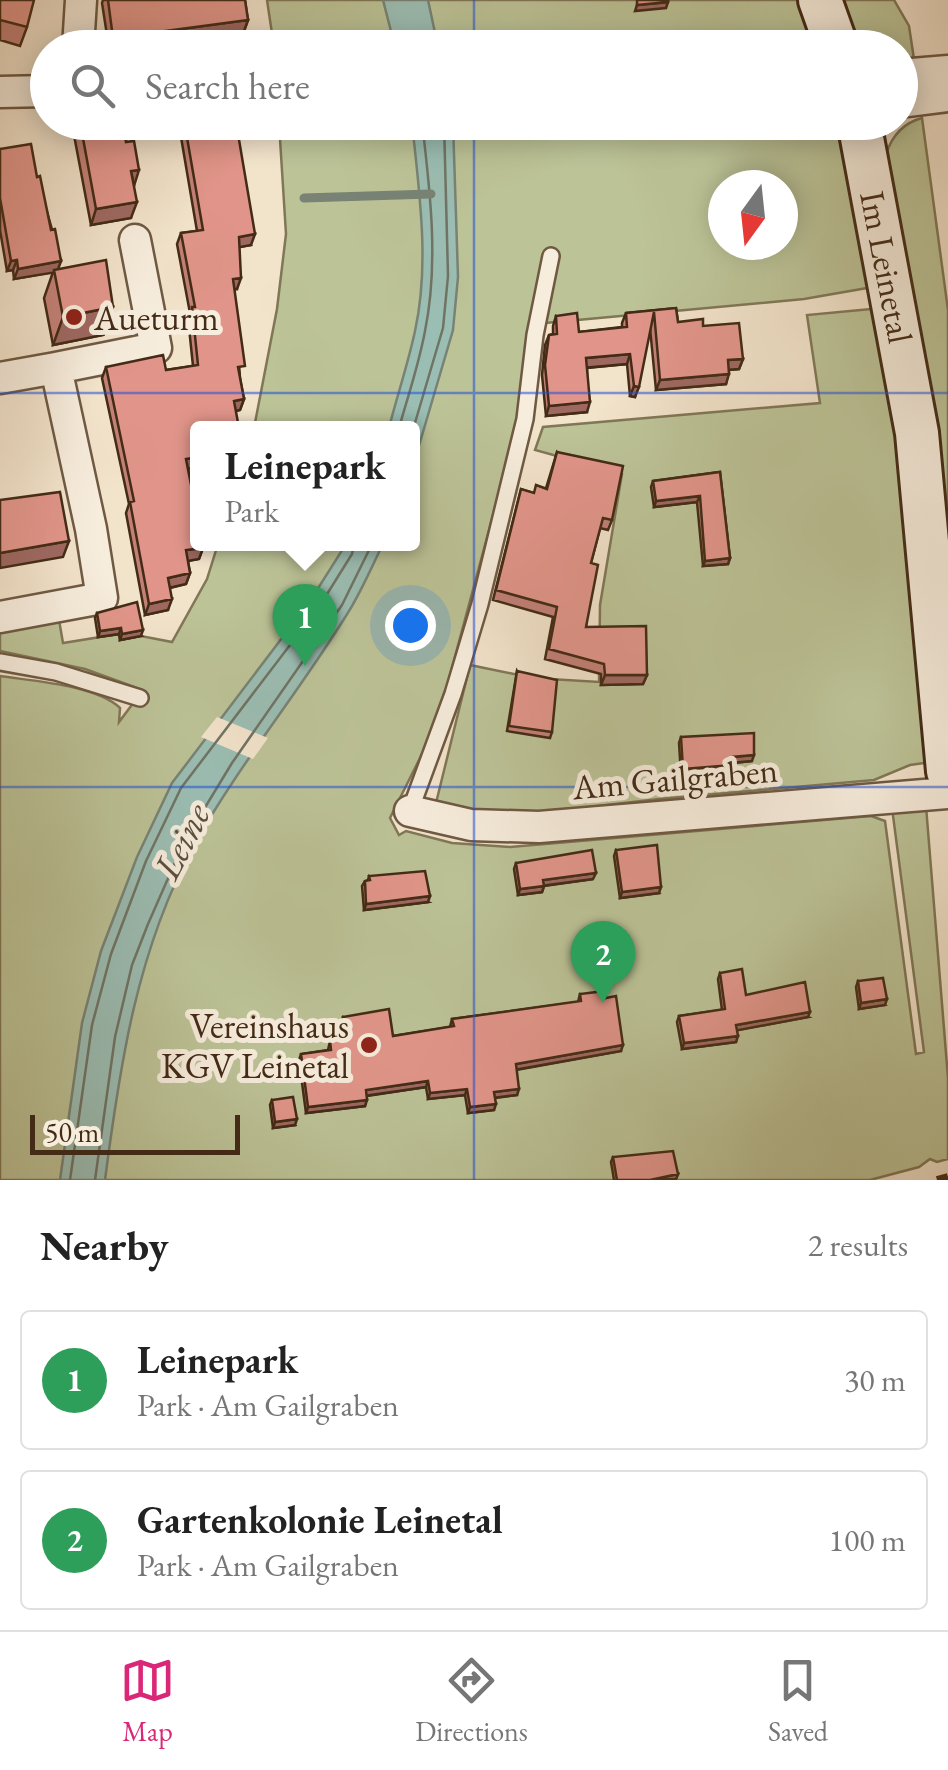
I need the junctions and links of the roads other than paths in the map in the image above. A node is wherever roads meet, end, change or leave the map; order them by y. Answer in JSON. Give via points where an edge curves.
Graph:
{"nodes":[{"id":1,"x":82,"y":0,"type":"edge"},
{"id":2,"x":820,"y":0,"type":"edge"},
{"id":3,"x":80,"y":30,"type":"edge"},
{"id":4,"x":831,"y":30,"type":"edge"},
{"id":5,"x":948,"y":71,"type":"edge"},
{"id":6,"x":918,"y":74,"type":"edge"},
{"id":7,"x":30,"y":91,"type":"edge"},
{"id":8,"x":0,"y":92,"type":"edge"},
{"id":9,"x":948,"y":96,"type":"edge"},
{"id":10,"x":918,"y":100,"type":"edge"},
{"id":11,"x":863,"y":140,"type":"edge"},
{"id":12,"x":135,"y":240,"type":"dead end"},
{"id":13,"x":551,"y":256,"type":"dead end"},
{"id":14,"x":56,"y":368,"type":"junction"},
{"id":15,"x":0,"y":378,"type":"edge"},
{"id":16,"x":0,"y":617,"type":"edge"},
{"id":17,"x":0,"y":662,"type":"edge"},
{"id":18,"x":140,"y":698,"type":"dead end"},
{"id":19,"x":948,"y":771,"type":"edge"},
{"id":20,"x":948,"y":793,"type":"edge"},
{"id":21,"x":410,"y":811,"type":"joint"}],
"edges":[{"from":1,"to":3,"type":"street"},
{"from":2,"to":4,"type":"main road"},
{"from":5,"to":6,"type":"street"},
{"from":7,"to":8,"type":"street"},
{"from":9,"to":10,"type":"street"},
{"from":11,"to":19,"type":"main road","name":"Im Leinetal","via":[[916,433]]},
{"from":12,"to":14,"type":"street","via":[[156,348]]},
{"from":13,"to":21,"type":"lane","via":[[524,419],[480,604]]},
{"from":14,"to":15,"type":"street"},
{"from":14,"to":16,"type":"street","via":[[102,598]]},
{"from":17,"to":18,"type":"lane"},
{"from":20,"to":21,"type":"street","name":"Am Gailgraben","via":[[539,828],[471,825]]}]}
